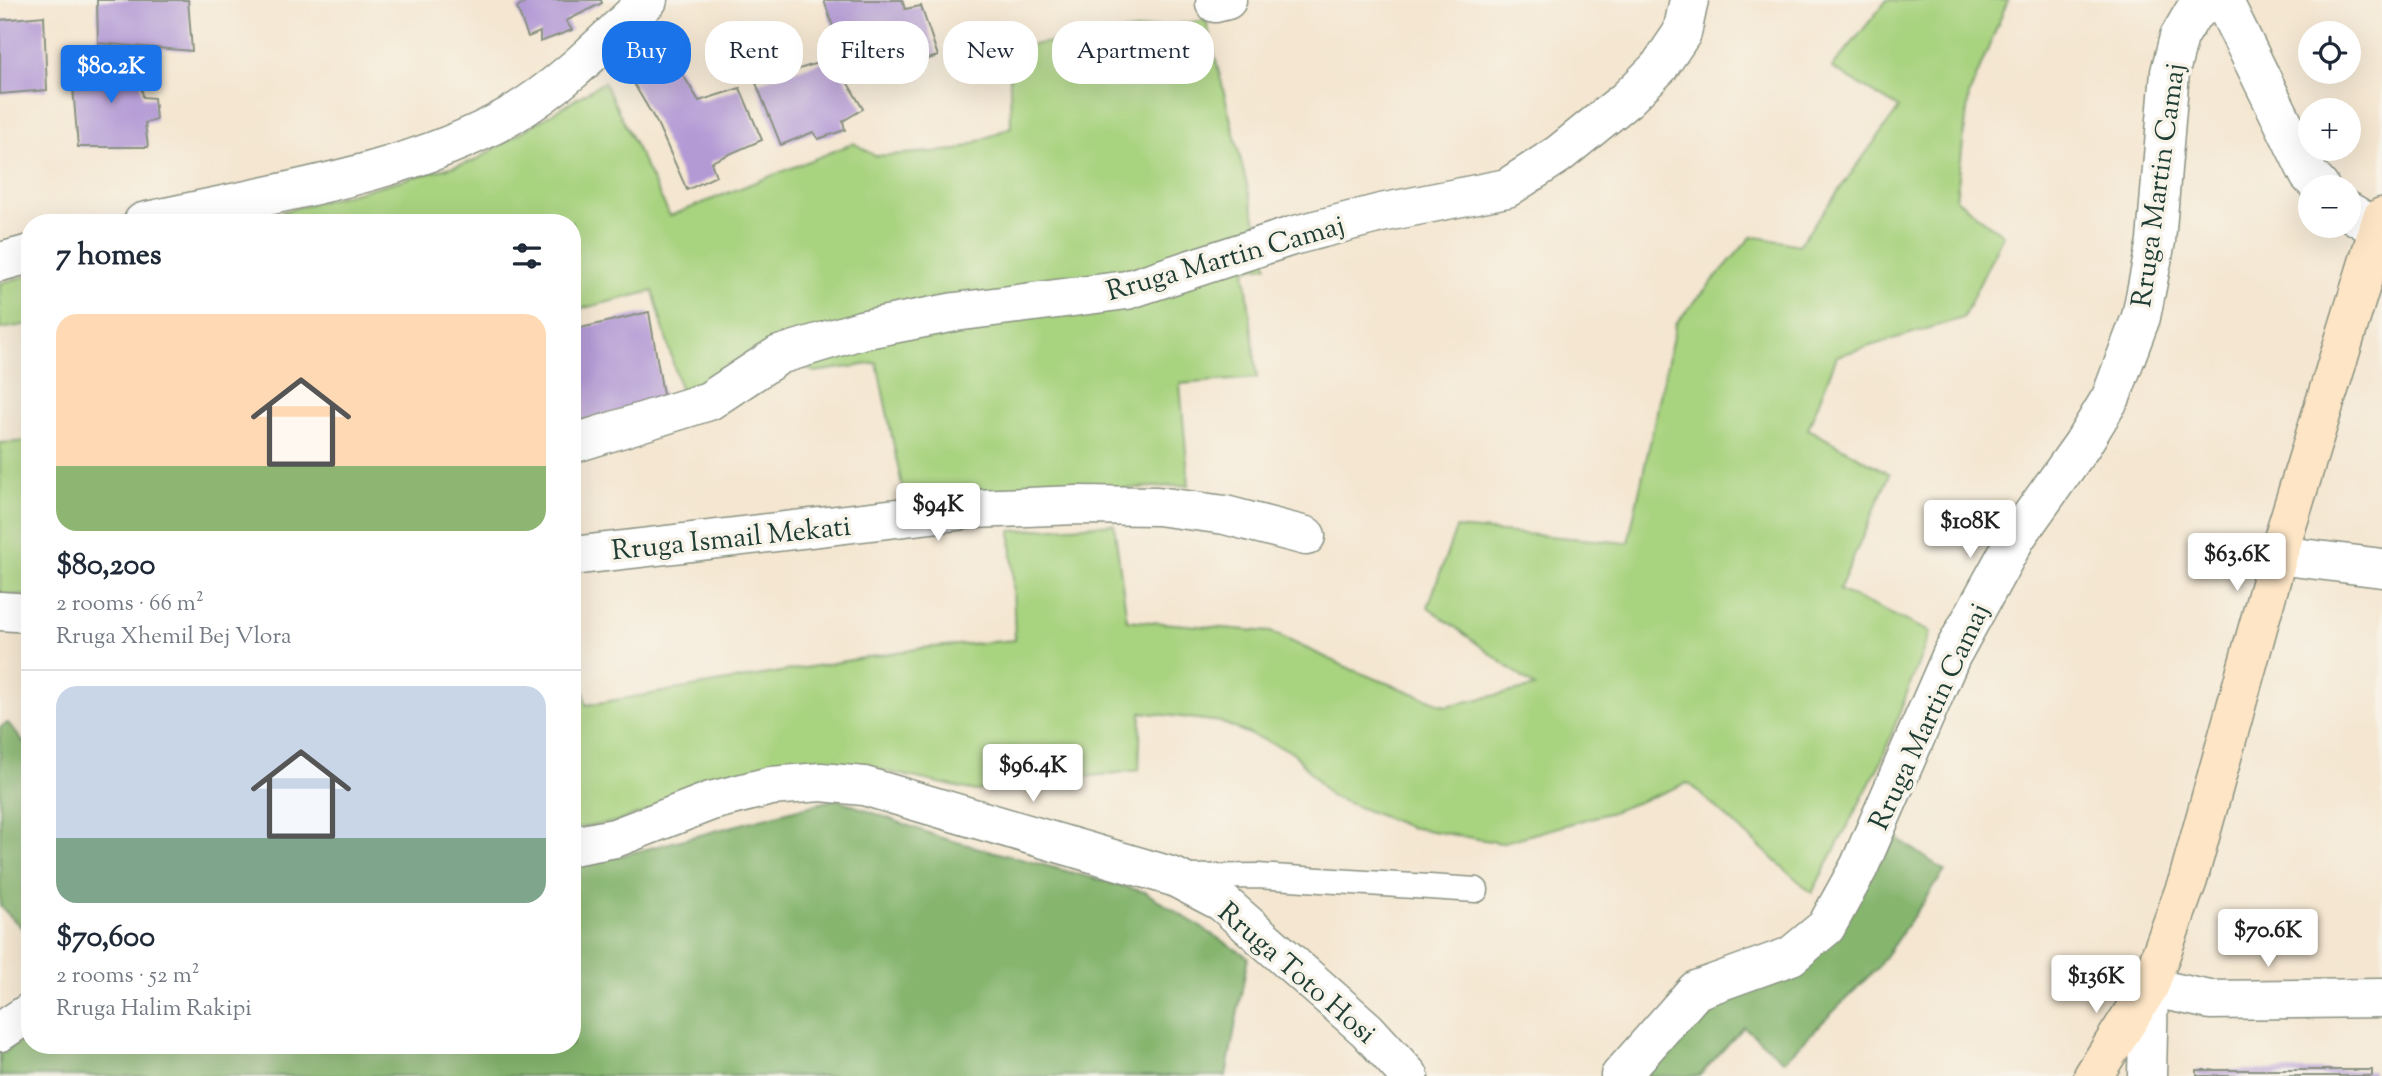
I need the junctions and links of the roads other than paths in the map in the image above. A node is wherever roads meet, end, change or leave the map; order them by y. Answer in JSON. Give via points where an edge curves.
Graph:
{"nodes":[{"id":1,"x":648,"y":0,"type":"edge"},
{"id":2,"x":1689,"y":0,"type":"edge"},
{"id":3,"x":2213,"y":0,"type":"edge"},
{"id":4,"x":2223,"y":0,"type":"edge"},
{"id":5,"x":2309,"y":175,"type":"edge"},
{"id":6,"x":179,"y":214,"type":"edge"},
{"id":7,"x":2370,"y":219,"type":"edge"},
{"id":8,"x":21,"y":256,"type":"edge"},
{"id":9,"x":0,"y":262,"type":"edge"},
{"id":10,"x":581,"y":441,"type":"edge"},
{"id":11,"x":1306,"y":536,"type":"dead end"},
{"id":12,"x":581,"y":555,"type":"edge"},
{"id":13,"x":2278,"y":555,"type":"junction"},
{"id":14,"x":2382,"y":568,"type":"edge"},
{"id":15,"x":0,"y":611,"type":"edge"},
{"id":16,"x":21,"y":612,"type":"edge"},
{"id":17,"x":581,"y":844,"type":"edge"},
{"id":18,"x":1174,"y":877,"type":"junction"},
{"id":19,"x":1476,"y":890,"type":"dead end"},
{"id":20,"x":2149,"y":987,"type":"junction"},
{"id":21,"x":2382,"y":998,"type":"edge"},
{"id":22,"x":21,"y":1018,"type":"edge"},
{"id":23,"x":0,"y":1032,"type":"edge"},
{"id":24,"x":1409,"y":1076,"type":"edge"},
{"id":25,"x":1620,"y":1076,"type":"edge"},
{"id":26,"x":2093,"y":1076,"type":"edge"},
{"id":27,"x":2147,"y":1076,"type":"edge"}],
"edges":[{"from":1,"to":6,"type":"street","via":[[573,72],[509,116],[441,147],[340,178]]},
{"from":2,"to":10,"type":"street","name":"Rruga Martin Camaj","via":[[1682,33],[1659,67],[1559,154],[1507,188],[1292,236],[1127,289],[955,312],[861,331],[779,355],[709,401]]},
{"from":3,"to":25,"type":"street","name":"Rruga Martin Camaj","via":[[2193,13],[2179,37],[2170,72],[2156,241],[2141,317],[2111,397],[2017,536],[1951,656],[1859,867],[1826,926],[1791,956],[1696,990]]},
{"from":4,"to":5,"type":"street"},
{"from":7,"to":13,"type":"main road"},
{"from":8,"to":9,"type":"street"},
{"from":11,"to":12,"type":"street","name":"Rruga Ismail Mekati","via":[[1225,515],[1157,506],[1077,505],[974,509]]},
{"from":13,"to":14,"type":"street"},
{"from":13,"to":20,"type":"main road","via":[[2188,880]]},
{"from":15,"to":16,"type":"street"},
{"from":17,"to":18,"type":"street","name":"Rruga Toto Hosi","via":[[615,838],[711,801],[771,786],[821,782],[864,786]]},
{"from":18,"to":19,"type":"lane","via":[[1257,876]]},
{"from":18,"to":24,"type":"street","name":"Rruga Toto Hosi","via":[[1222,902],[1367,1030]]},
{"from":20,"to":21,"type":"street","via":[[2210,1000]]},
{"from":20,"to":26,"type":"main road"},
{"from":20,"to":27,"type":"street"},
{"from":22,"to":23,"type":"street"}]}
